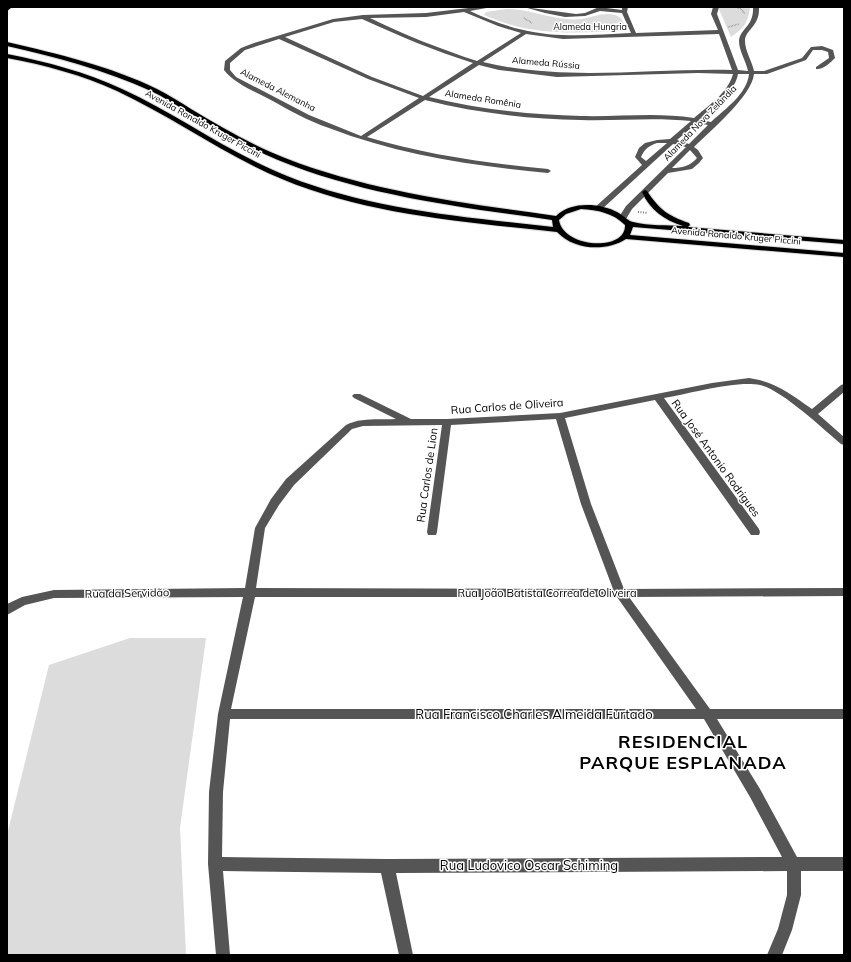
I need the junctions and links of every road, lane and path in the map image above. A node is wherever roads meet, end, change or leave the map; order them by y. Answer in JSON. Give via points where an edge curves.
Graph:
{"nodes":[{"id":1,"x":489,"y":7,"type":"edge"},
{"id":2,"x":527,"y":7,"type":"edge"},
{"id":3,"x":716,"y":7,"type":"edge"},
{"id":4,"x":736,"y":7,"type":"edge"},
{"id":5,"x":756,"y":7,"type":"edge"},
{"id":6,"x":602,"y":8,"type":"edge"},
{"id":7,"x":464,"y":10,"type":"junction"},
{"id":8,"x":624,"y":10,"type":"edge"},
{"id":9,"x":363,"y":17,"type":"junction"},
{"id":10,"x":745,"y":18,"type":"dead end"},
{"id":11,"x":743,"y":22,"type":"dead end"},
{"id":12,"x":729,"y":24,"type":"dead end"},
{"id":13,"x":733,"y":26,"type":"junction"},
{"id":14,"x":720,"y":30,"type":"junction"},
{"id":15,"x":748,"y":31,"type":"junction"},
{"id":16,"x":524,"y":33,"type":"junction"},
{"id":17,"x":634,"y":35,"type":"junction"},
{"id":18,"x":280,"y":36,"type":"junction"},
{"id":19,"x":7,"y":44,"type":"edge"},
{"id":20,"x":7,"y":56,"type":"edge"},
{"id":21,"x":478,"y":63,"type":"junction"},
{"id":22,"x":818,"y":68,"type":"dead end"},
{"id":23,"x":736,"y":72,"type":"junction"},
{"id":24,"x":751,"y":73,"type":"junction"},
{"id":25,"x":425,"y":98,"type":"junction"},
{"id":26,"x":696,"y":120,"type":"junction"},
{"id":27,"x":712,"y":124,"type":"junction"},
{"id":28,"x":362,"y":138,"type":"junction"},
{"id":29,"x":673,"y":141,"type":"junction"},
{"id":30,"x":690,"y":146,"type":"junction"},
{"id":31,"x":646,"y":165,"type":"junction"},
{"id":32,"x":548,"y":171,"type":"dead end"},
{"id":33,"x":666,"y":172,"type":"junction"},
{"id":34,"x":645,"y":192,"type":"junction"},
{"id":35,"x":598,"y":208,"type":"junction"},
{"id":36,"x":628,"y":210,"type":"junction"},
{"id":37,"x":659,"y":212,"type":"junction"},
{"id":38,"x":623,"y":217,"type":"junction"},
{"id":39,"x":557,"y":218,"type":"junction"},
{"id":40,"x":628,"y":224,"type":"junction"},
{"id":41,"x":557,"y":230,"type":"junction"},
{"id":42,"x":703,"y":230,"type":"junction"},
{"id":43,"x":626,"y":237,"type":"junction"},
{"id":44,"x":844,"y":242,"type":"edge"},
{"id":45,"x":844,"y":255,"type":"edge"},
{"id":46,"x":844,"y":387,"type":"edge"},
{"id":47,"x":357,"y":396,"type":"dead end"},
{"id":48,"x":658,"y":397,"type":"junction"},
{"id":49,"x":812,"y":414,"type":"junction"},
{"id":50,"x":560,"y":416,"type":"junction"},
{"id":51,"x":447,"y":422,"type":"junction"},
{"id":52,"x":410,"y":423,"type":"junction"},
{"id":53,"x":844,"y":442,"type":"edge"},
{"id":54,"x":432,"y":532,"type":"dead end"},
{"id":55,"x":755,"y":532,"type":"dead end"},
{"id":56,"x":250,"y":592,"type":"junction"},
{"id":57,"x":844,"y":592,"type":"edge"},
{"id":58,"x":620,"y":593,"type":"junction"},
{"id":59,"x":7,"y":610,"type":"edge"},
{"id":60,"x":224,"y":714,"type":"junction"},
{"id":61,"x":707,"y":714,"type":"junction"},
{"id":62,"x":844,"y":714,"type":"edge"},
{"id":63,"x":215,"y":864,"type":"junction"},
{"id":64,"x":844,"y":864,"type":"edge"},
{"id":65,"x":794,"y":865,"type":"junction"},
{"id":66,"x":387,"y":866,"type":"junction"},
{"id":67,"x":223,"y":955,"type":"edge"},
{"id":68,"x":406,"y":955,"type":"edge"},
{"id":69,"x":774,"y":955,"type":"edge"}],
"edges":[{"from":1,"to":7,"type":"street","name":"Alameda Alemanha"},
{"from":2,"to":6,"type":"street","via":[[563,15],[593,13]]},
{"from":3,"to":14,"type":"street","name":"Alameda Nova Zelãndia","via":[[714,14]]},
{"from":4,"to":10,"type":"path","via":[[741,9]]},
{"from":5,"to":15,"type":"street","via":[[755,20]]},
{"from":6,"to":8,"type":"street"},
{"from":7,"to":9,"type":"street","name":"Alameda Alemanha","via":[[426,15]]},
{"from":7,"to":16,"type":"street","name":"Alameda Hungria","via":[[490,23]]},
{"from":8,"to":17,"type":"street"},
{"from":9,"to":18,"type":"street","name":"Alameda Alemanha","via":[[333,21]]},
{"from":9,"to":21,"type":"street","name":"Alameda Rússia","via":[[400,35]]},
{"from":11,"to":13,"type":"path"},
{"from":12,"to":13,"type":"path"},
{"from":13,"to":14,"type":"path"},
{"from":13,"to":15,"type":"path"},
{"from":14,"to":17,"type":"street","name":"Alameda Hungria"},
{"from":14,"to":23,"type":"street","name":"Alameda Nova Zelãndia"},
{"from":15,"to":24,"type":"street","via":[[742,37],[742,44]]},
{"from":16,"to":17,"type":"street","name":"Alameda Hungria","via":[[563,37]]},
{"from":16,"to":21,"type":"street"},
{"from":18,"to":25,"type":"street","name":"Alameda Romênia","via":[[354,71]]},
{"from":18,"to":28,"type":"street","name":"Alameda Alemanha","via":[[243,49],[227,62],[227,70],[234,78],[302,113]]},
{"from":19,"to":39,"type":"main road","name":"Avenida Ronaldo Kruger Piccini","via":[[114,72],[155,90],[238,138],[317,173],[432,201]]},
{"from":20,"to":41,"type":"main road","name":"Avenida Ronaldo Kruger Piccini","via":[[39,62],[98,80],[121,90],[235,155],[285,178],[336,195],[437,216]]},
{"from":21,"to":23,"type":"street","name":"Alameda Rússia","via":[[557,75]]},
{"from":21,"to":25,"type":"street"},
{"from":22,"to":24,"type":"street","name":"Alameda Rússia","via":[[832,58],[831,51],[822,48],[811,49],[804,59],[765,73]]},
{"from":23,"to":24,"type":"street","name":"Alameda Rússia"},
{"from":23,"to":26,"type":"street","name":"Alameda Nova Zelãndia","via":[[734,81],[726,93]]},
{"from":24,"to":27,"type":"street","name":"Alameda Nova Zelãndia","via":[[744,93]]},
{"from":25,"to":26,"type":"street","name":"Alameda Romênia","via":[[453,105],[564,118],[654,116]]},
{"from":25,"to":28,"type":"street"},
{"from":26,"to":27,"type":"street","name":"Alameda Romênia"},
{"from":26,"to":29,"type":"street","name":"Alameda Nova Zelãndia"},
{"from":27,"to":30,"type":"street","name":"Alameda Nova Zelãndia"},
{"from":28,"to":32,"type":"street","name":"Alameda Alemanha","via":[[441,157]]},
{"from":29,"to":30,"type":"street"},
{"from":29,"to":31,"type":"street","name":"Alameda Nova Zelãndia"},
{"from":29,"to":31,"type":"street","via":[[647,145],[638,157]]},
{"from":30,"to":33,"type":"street","name":"Alameda Nova Zelãndia"},
{"from":30,"to":33,"type":"street","via":[[698,152],[700,158],[697,162],[682,170]]},
{"from":31,"to":35,"type":"street","name":"Alameda Nova Zelãndia"},
{"from":33,"to":34,"type":"street","name":"Alameda Nova Zelãndia"},
{"from":34,"to":36,"type":"street","name":"Alameda Nova Zelãndia"},
{"from":34,"to":37,"type":"main road","via":[[648,200]]},
{"from":35,"to":38,"type":"main road"},
{"from":35,"to":39,"type":"main road","via":[[574,209]]},
{"from":36,"to":37,"type":"path","via":[[644,214]]},
{"from":36,"to":38,"type":"street","name":"Alameda Nova Zelãndia"},
{"from":37,"to":42,"type":"main road","via":[[676,222]]},
{"from":38,"to":40,"type":"main road"},
{"from":39,"to":41,"type":"main road"},
{"from":40,"to":42,"type":"main road","name":"Avenida Ronaldo Kruger Piccini"},
{"from":40,"to":43,"type":"main road","via":[[629,233]]},
{"from":41,"to":43,"type":"main road","name":"Avenida Ronaldo Kruger Piccini","via":[[563,236],[583,244],[608,244]]},
{"from":42,"to":44,"type":"main road","name":"Avenida Ronaldo Kruger Piccini"},
{"from":43,"to":45,"type":"main road","name":"Avenida Ronaldo Kruger Piccini"},
{"from":46,"to":49,"type":"street"},
{"from":47,"to":52,"type":"street"},
{"from":48,"to":49,"type":"street","name":"Rua Carlos de Oliveira","via":[[749,381],[775,388]]},
{"from":48,"to":50,"type":"street","name":"Rua Carlos de Oliveira"},
{"from":48,"to":55,"type":"street","name":"Rua José Antonio Rodrigues"},
{"from":49,"to":53,"type":"street","name":"Rua Carlos de Oliveira"},
{"from":50,"to":51,"type":"street","name":"Rua Carlos de Oliveira"},
{"from":50,"to":58,"type":"street","via":[[586,504]]},
{"from":51,"to":52,"type":"street","name":"Rua Carlos de Oliveira"},
{"from":51,"to":54,"type":"street","name":"Rua Carlos de Lion"},
{"from":52,"to":56,"type":"street","name":"Rua Carlos de Oliveira","via":[[355,424],[290,482],[260,528]]},
{"from":56,"to":58,"type":"street","name":"Rua João Batista Correa de Oliveira"},
{"from":56,"to":59,"type":"street","name":"Rua da Servidão","via":[[54,594],[22,601]]},
{"from":56,"to":60,"type":"street","name":"Rua Carlos de Oliveira"},
{"from":57,"to":58,"type":"street","name":"Rua João Batista Correa de Oliveira"},
{"from":58,"to":61,"type":"street"},
{"from":60,"to":61,"type":"street","name":"Rua Francisco Charles Almeida Furtado"},
{"from":60,"to":63,"type":"street","name":"Rua Carlos de Oliveira","via":[[216,792]]},
{"from":61,"to":62,"type":"street","name":"Rua Francisco Charles Almeida Furtado"},
{"from":61,"to":65,"type":"street","via":[[755,793]]},
{"from":63,"to":66,"type":"street","name":"Rua Ludovico Oscar Schiming"},
{"from":63,"to":67,"type":"street","name":"Rua Carlos de Oliveira"},
{"from":64,"to":65,"type":"street","name":"Rua Ludovico Oscar Schiming"},
{"from":65,"to":66,"type":"street","name":"Rua Ludovico Oscar Schiming"},
{"from":65,"to":69,"type":"street","via":[[794,896]]},
{"from":66,"to":68,"type":"street"}]}
